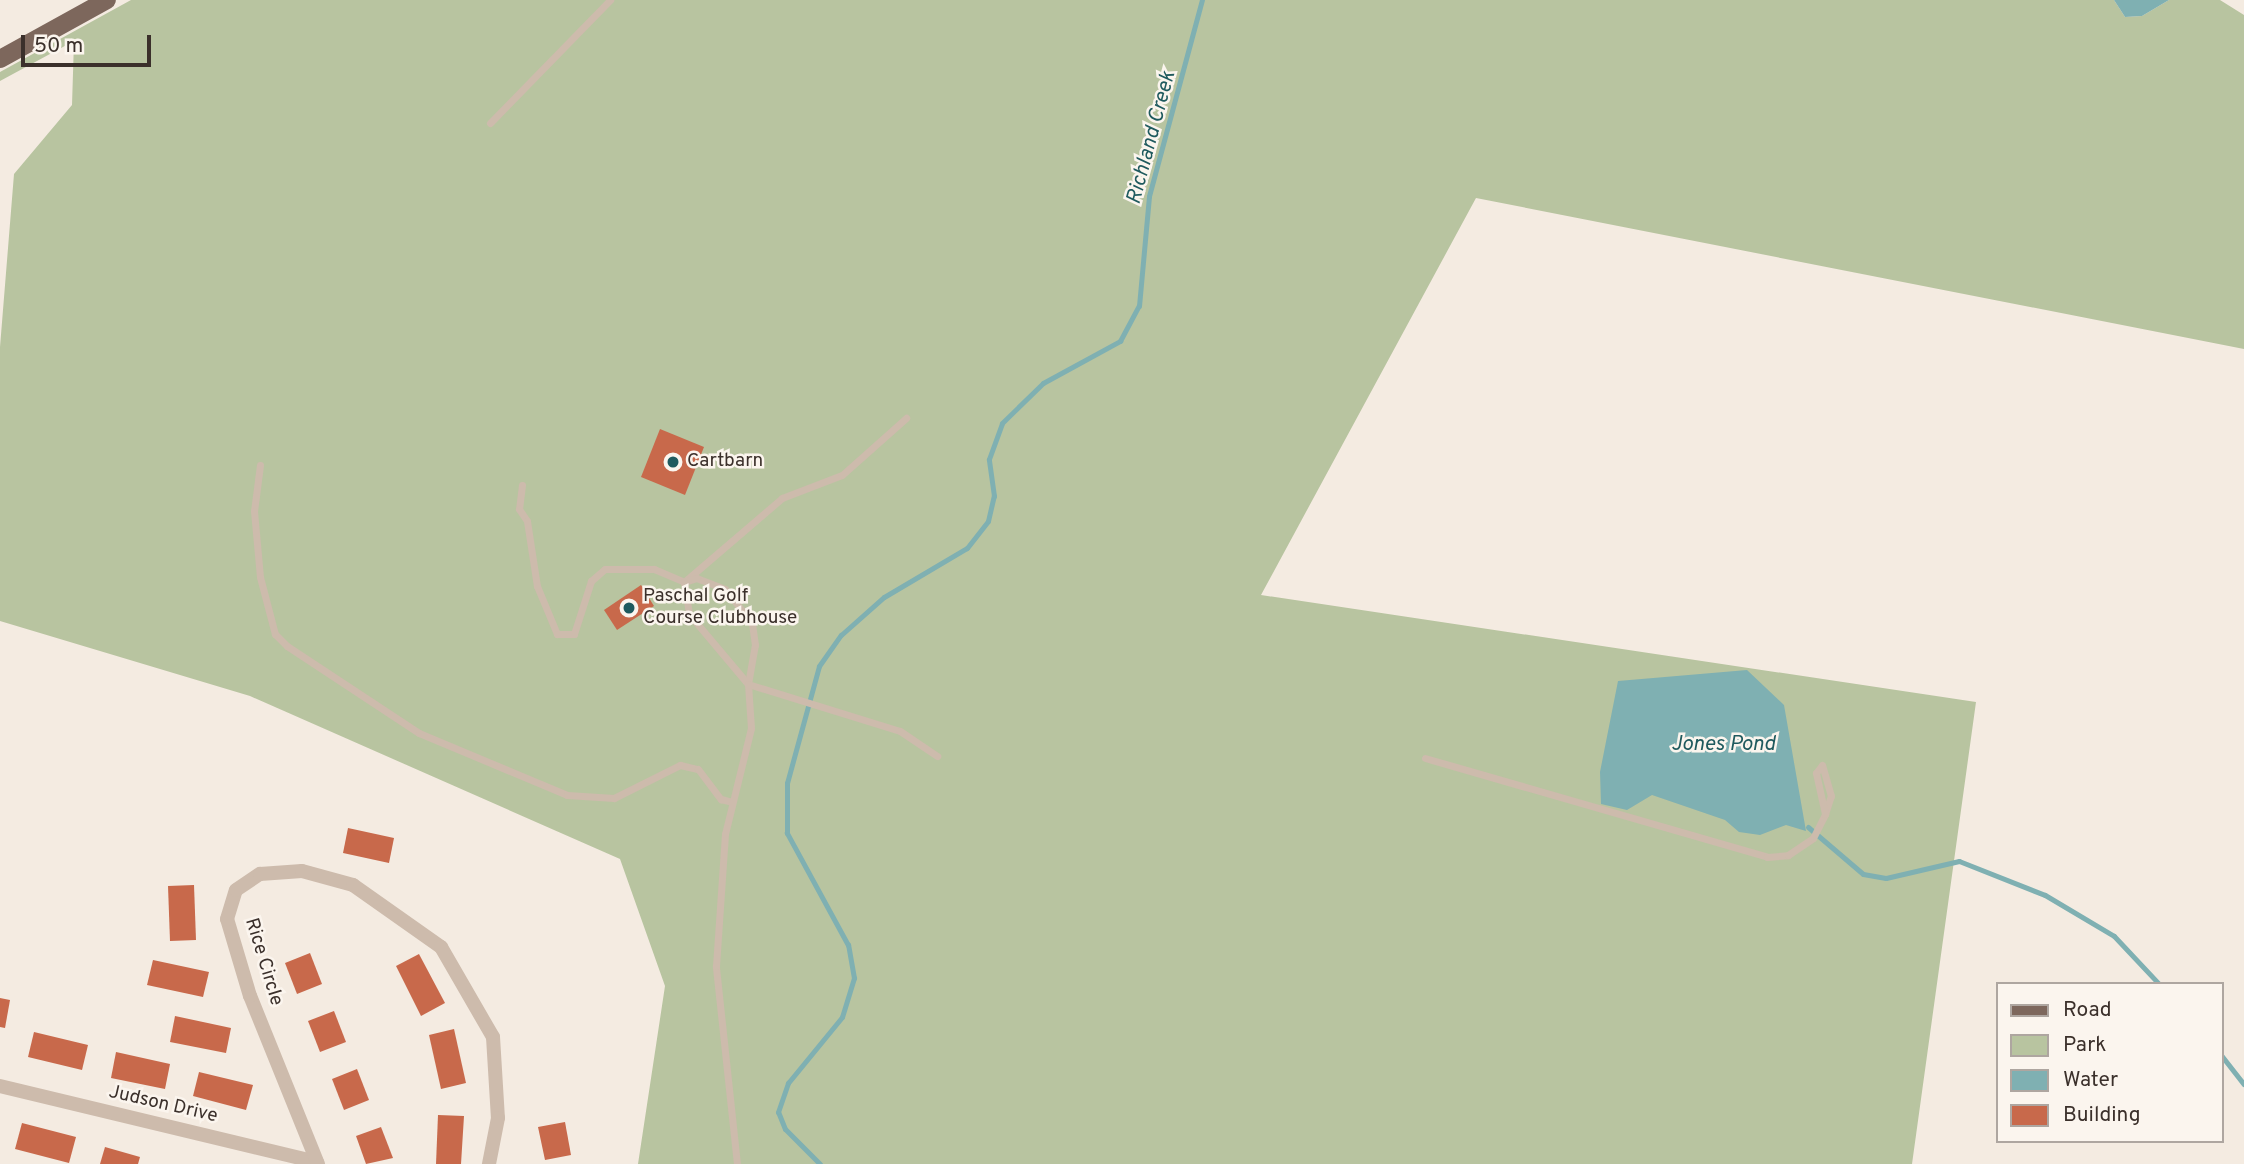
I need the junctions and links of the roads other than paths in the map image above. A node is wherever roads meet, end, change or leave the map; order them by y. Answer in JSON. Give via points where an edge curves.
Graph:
{"nodes":[{"id":1,"x":107,"y":0,"type":"edge"},
{"id":2,"x":610,"y":0,"type":"edge"},
{"id":3,"x":0,"y":59,"type":"edge"},
{"id":4,"x":490,"y":123,"type":"dead end"},
{"id":5,"x":906,"y":418,"type":"dead end"},
{"id":6,"x":260,"y":465,"type":"dead end"},
{"id":7,"x":522,"y":485,"type":"dead end"},
{"id":8,"x":684,"y":582,"type":"junction"},
{"id":9,"x":748,"y":684,"type":"junction"},
{"id":10,"x":937,"y":756,"type":"dead end"},
{"id":11,"x":1425,"y":758,"type":"dead end"},
{"id":12,"x":732,"y":802,"type":"junction"},
{"id":13,"x":1825,"y":814,"type":"junction"},
{"id":14,"x":0,"y":1086,"type":"edge"},
{"id":15,"x":318,"y":1163,"type":"edge"},
{"id":16,"x":489,"y":1164,"type":"edge"},
{"id":17,"x":737,"y":1164,"type":"edge"}],
"edges":[{"from":1,"to":3,"type":"main road"},
{"from":2,"to":4,"type":"lane"},
{"from":5,"to":8,"type":"lane","via":[[842,475],[782,498]]},
{"from":6,"to":12,"type":"lane","via":[[258,562],[273,628],[287,646],[419,733],[567,795],[614,798],[680,765],[698,769],[712,790]]},
{"from":7,"to":8,"type":"lane","via":[[519,509],[527,522],[537,586],[557,634],[579,630],[591,581],[605,569],[654,569]]},
{"from":8,"to":9,"type":"lane","via":[[689,614]]},
{"from":8,"to":9,"type":"lane","via":[[697,578],[718,584],[752,623],[754,668]]},
{"from":9,"to":10,"type":"lane","via":[[900,731]]},
{"from":9,"to":12,"type":"lane","via":[[751,728]]},
{"from":11,"to":13,"type":"lane","via":[[1767,857],[1806,846]]},
{"from":12,"to":17,"type":"lane","via":[[716,966]]},
{"from":13,"to":13,"type":"lane","via":[[1832,788],[1822,765],[1816,773]]},
{"from":14,"to":15,"type":"street","name":"Judson Drive"},
{"from":15,"to":16,"type":"street","name":"Rice Circle","via":[[250,996],[227,919],[236,890],[260,874],[302,871],[353,885],[441,947],[492,1037],[498,1118]]}]}
